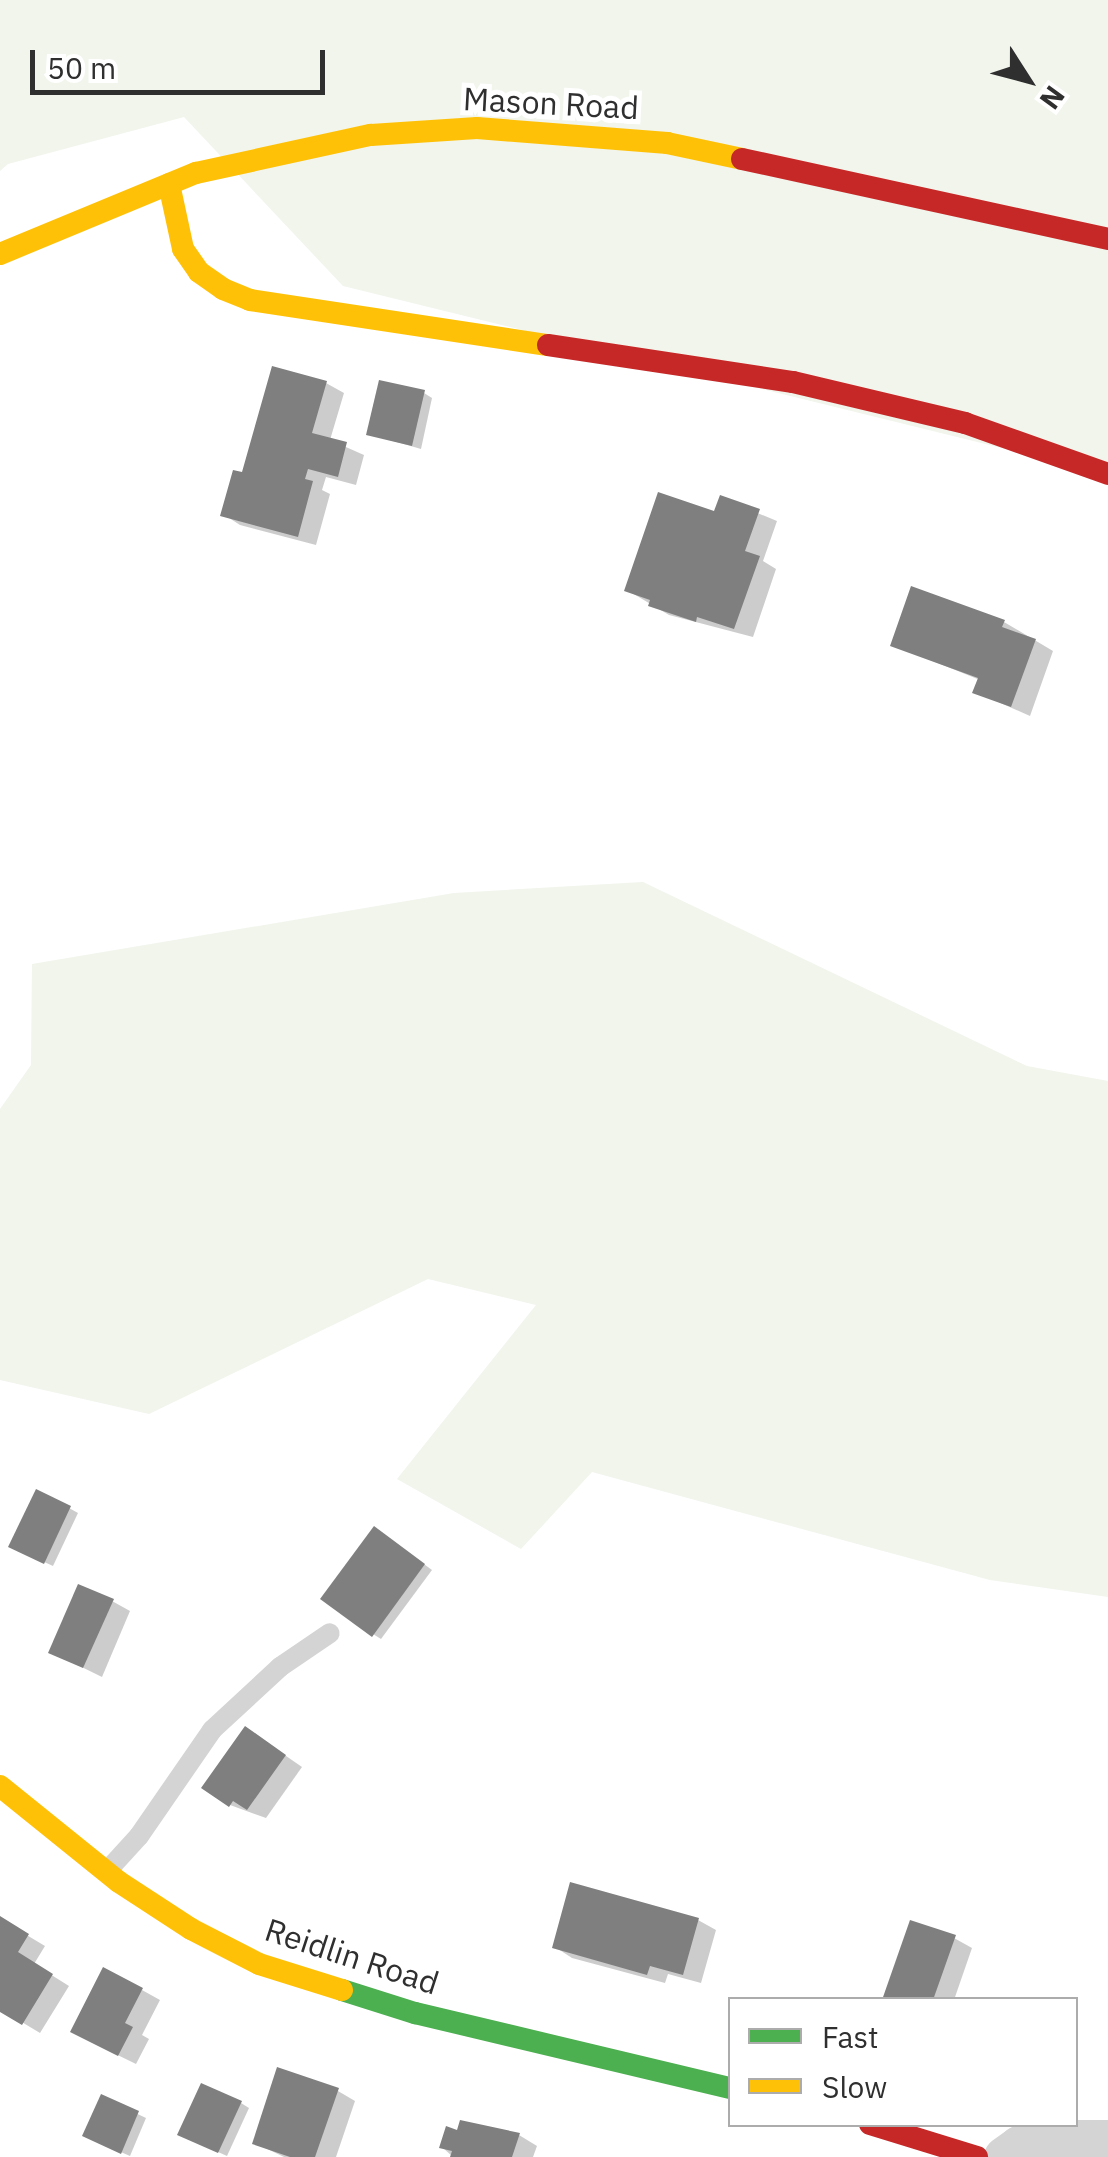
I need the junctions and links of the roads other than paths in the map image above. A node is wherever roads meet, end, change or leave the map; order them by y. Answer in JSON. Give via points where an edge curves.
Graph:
{"nodes":[{"id":1,"x":169,"y":184,"type":"junction"},
{"id":2,"x":1108,"y":240,"type":"edge"},
{"id":3,"x":0,"y":254,"type":"edge"},
{"id":4,"x":1108,"y":474,"type":"edge"},
{"id":5,"x":330,"y":1633,"type":"dead end"},
{"id":6,"x":0,"y":1786,"type":"edge"},
{"id":7,"x":107,"y":1871,"type":"junction"},
{"id":8,"x":728,"y":2088,"type":"edge"},
{"id":9,"x":880,"y":2127,"type":"edge"},
{"id":10,"x":1108,"y":2140,"type":"edge"},
{"id":11,"x":976,"y":2157,"type":"edge"},
{"id":12,"x":1004,"y":2157,"type":"edge"}],
"edges":[{"from":1,"to":2,"type":"street","name":"Mason Road","via":[[371,134],[539,130],[667,143],[780,164]]},
{"from":1,"to":3,"type":"street","name":"Mason Road"},
{"from":1,"to":4,"type":"street","via":[[183,249],[198,272],[250,300],[793,382],[966,423]]},
{"from":5,"to":7,"type":"lane","via":[[280,1666],[212,1730],[140,1836]]},
{"from":6,"to":7,"type":"street","name":"Reidlin Road"},
{"from":7,"to":8,"type":"street","name":"Reidlin Road","via":[[191,1929],[259,1964],[415,2013]]},
{"from":9,"to":11,"type":"street"},
{"from":10,"to":12,"type":"street","via":[[1055,2140],[1020,2146]]}]}
